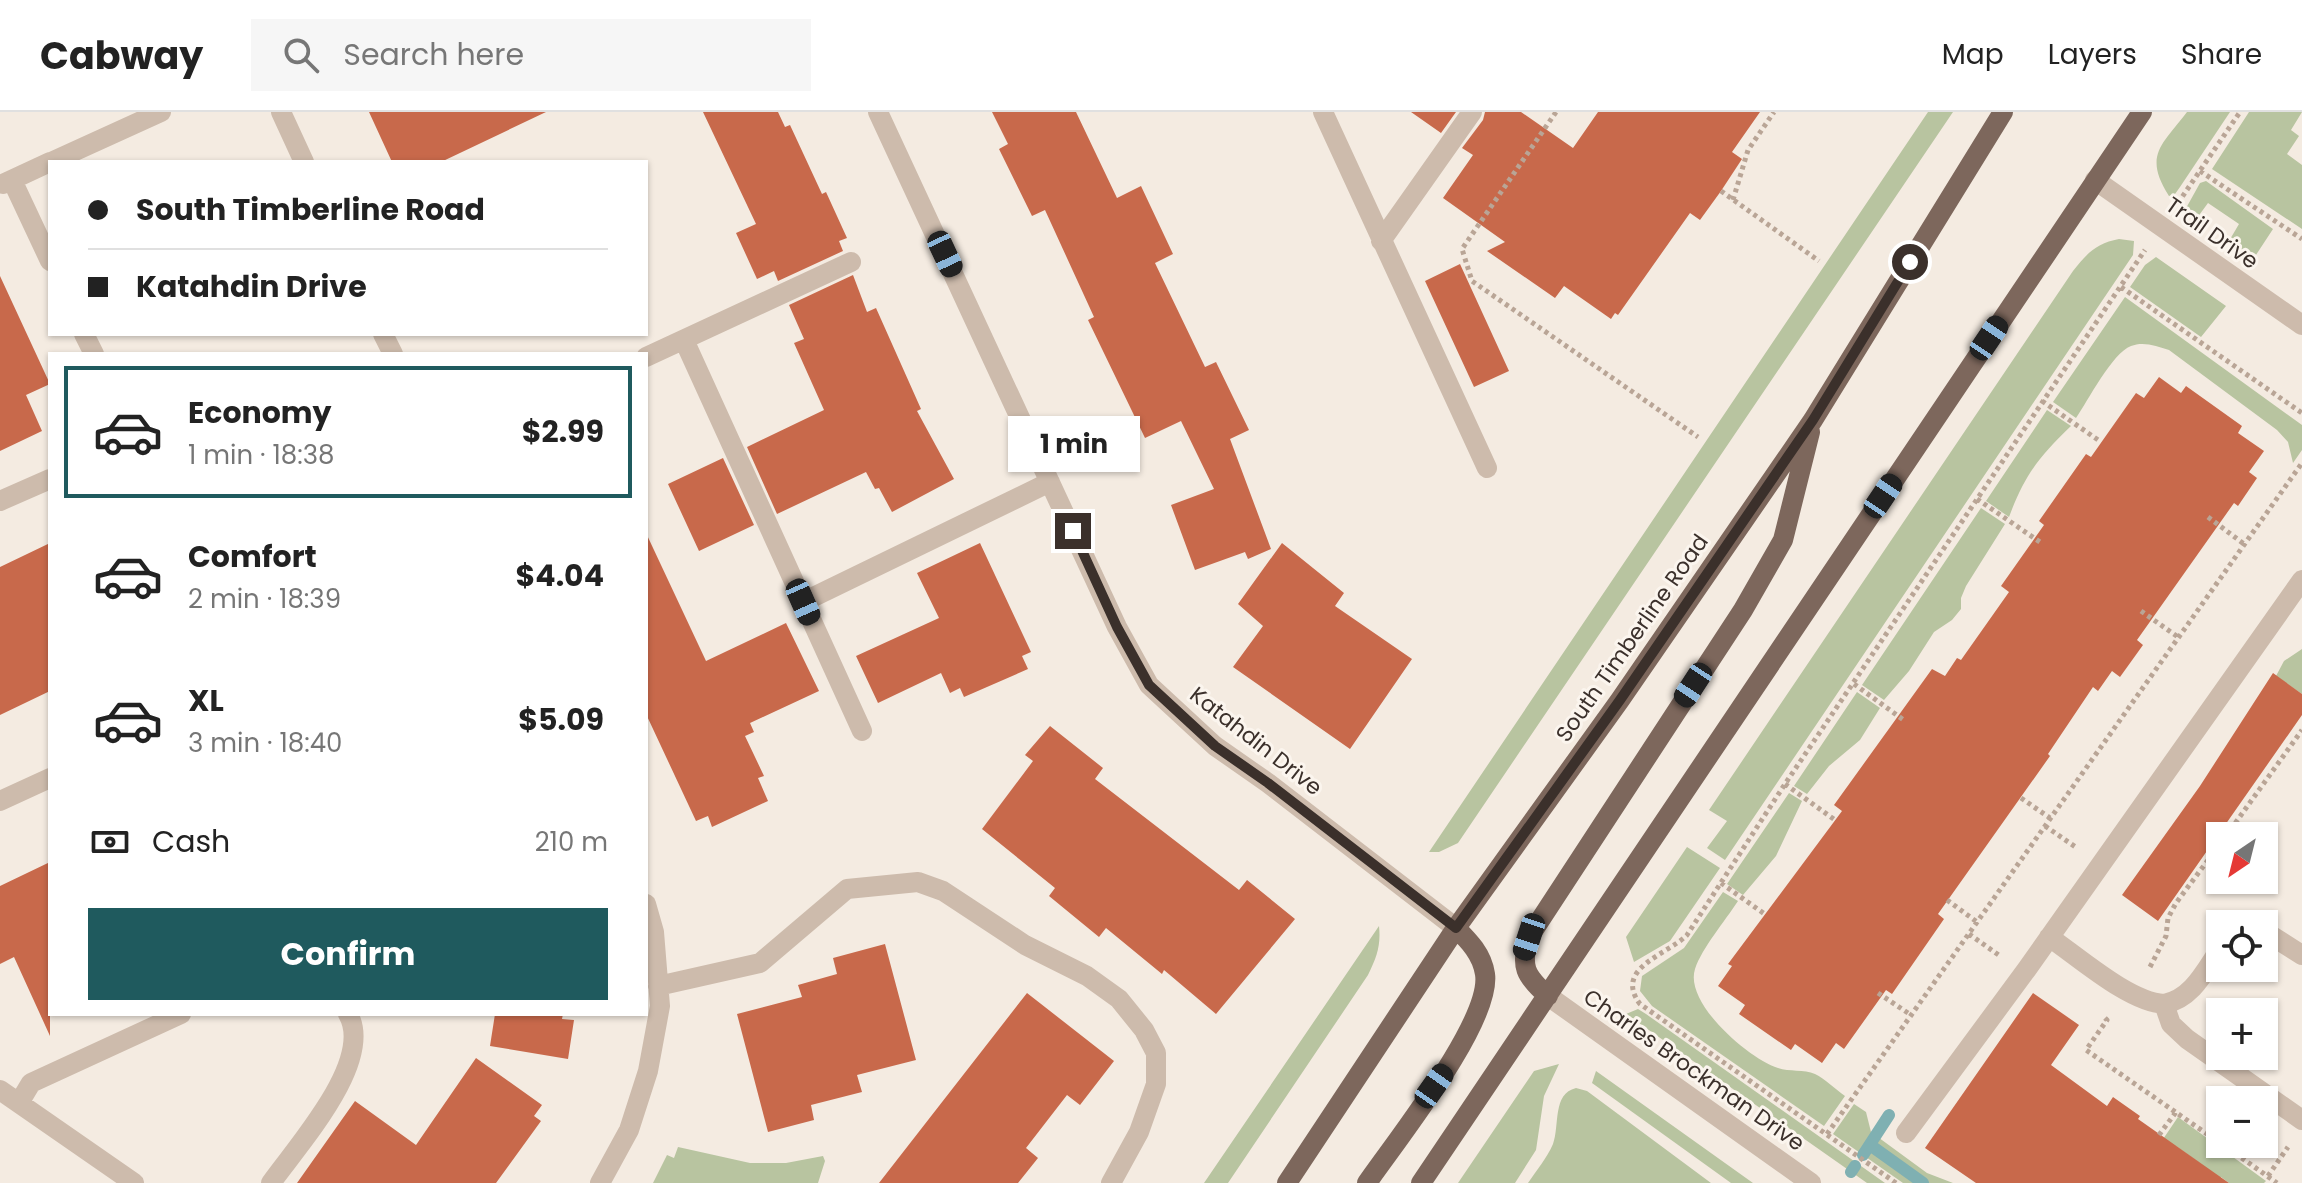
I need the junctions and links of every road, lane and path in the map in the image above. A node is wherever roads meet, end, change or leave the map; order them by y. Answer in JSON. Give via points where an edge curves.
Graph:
{"nodes":[{"id":1,"x":161,"y":112,"type":"edge"},
{"id":2,"x":281,"y":112,"type":"edge"},
{"id":3,"x":878,"y":112,"type":"edge"},
{"id":4,"x":1323,"y":112,"type":"edge"},
{"id":5,"x":1472,"y":112,"type":"edge"},
{"id":6,"x":1556,"y":112,"type":"edge"},
{"id":7,"x":1774,"y":112,"type":"edge"},
{"id":8,"x":2003,"y":112,"type":"edge"},
{"id":9,"x":2142,"y":112,"type":"edge"},
{"id":10,"x":2240,"y":112,"type":"edge"},
{"id":11,"x":54,"y":160,"type":"edge"},
{"id":12,"x":303,"y":160,"type":"edge"},
{"id":13,"x":48,"y":163,"type":"edge"},
{"id":14,"x":2200,"y":171,"type":"junction"},
{"id":15,"x":2095,"y":180,"type":"junction"},
{"id":16,"x":6,"y":182,"type":"edge"},
{"id":17,"x":1721,"y":191,"type":"dead end"},
{"id":18,"x":1733,"y":200,"type":"junction"},
{"id":19,"x":2178,"y":204,"type":"dead end"},
{"id":20,"x":2302,"y":239,"type":"edge"},
{"id":21,"x":1381,"y":241,"type":"junction"},
{"id":22,"x":2146,"y":250,"type":"dead end"},
{"id":23,"x":48,"y":257,"type":"edge"},
{"id":24,"x":1819,"y":261,"type":"dead end"},
{"id":25,"x":851,"y":262,"type":"dead end"},
{"id":26,"x":2121,"y":287,"type":"junction"},
{"id":27,"x":2302,"y":325,"type":"edge"},
{"id":28,"x":684,"y":340,"type":"junction"},
{"id":29,"x":648,"y":356,"type":"edge"},
{"id":30,"x":2042,"y":401,"type":"junction"},
{"id":31,"x":2302,"y":413,"type":"edge"},
{"id":32,"x":1813,"y":420,"type":"junction"},
{"id":33,"x":1698,"y":437,"type":"dead end"},
{"id":34,"x":2101,"y":442,"type":"dead end"},
{"id":35,"x":2302,"y":463,"type":"edge"},
{"id":36,"x":1487,"y":468,"type":"dead end"},
{"id":37,"x":48,"y":480,"type":"edge"},
{"id":38,"x":1050,"y":482,"type":"junction"},
{"id":39,"x":1977,"y":499,"type":"junction"},
{"id":40,"x":0,"y":501,"type":"edge"},
{"id":41,"x":2208,"y":517,"type":"dead end"},
{"id":42,"x":2040,"y":542,"type":"dead end"},
{"id":43,"x":2244,"y":544,"type":"junction"},
{"id":44,"x":2300,"y":588,"type":"edge"},
{"id":45,"x":803,"y":602,"type":"junction"},
{"id":46,"x":2141,"y":611,"type":"dead end"},
{"id":47,"x":2178,"y":637,"type":"junction"},
{"id":48,"x":1854,"y":684,"type":"junction"},
{"id":49,"x":1905,"y":721,"type":"dead end"},
{"id":50,"x":2302,"y":730,"type":"edge"},
{"id":51,"x":862,"y":731,"type":"dead end"},
{"id":52,"x":48,"y":779,"type":"edge"},
{"id":53,"x":1785,"y":784,"type":"junction"},
{"id":54,"x":2021,"y":798,"type":"dead end"},
{"id":55,"x":0,"y":801,"type":"edge"},
{"id":56,"x":2050,"y":818,"type":"junction"},
{"id":57,"x":1835,"y":820,"type":"dead end"},
{"id":58,"x":2236,"y":822,"type":"edge"},
{"id":59,"x":2045,"y":826,"type":"junction"},
{"id":60,"x":2081,"y":851,"type":"dead end"},
{"id":61,"x":2206,"y":863,"type":"edge"},
{"id":62,"x":1721,"y":883,"type":"junction"},
{"id":63,"x":1947,"y":900,"type":"dead end"},
{"id":64,"x":648,"y":911,"type":"edge"},
{"id":65,"x":1766,"y":915,"type":"dead end"},
{"id":66,"x":1977,"y":922,"type":"junction"},
{"id":67,"x":1456,"y":928,"type":"junction"},
{"id":68,"x":1969,"y":934,"type":"junction"},
{"id":69,"x":2049,"y":937,"type":"junction"},
{"id":70,"x":2278,"y":940,"type":"edge"},
{"id":71,"x":2302,"y":955,"type":"edge"},
{"id":72,"x":2005,"y":960,"type":"dead end"},
{"id":73,"x":2206,"y":969,"type":"edge"},
{"id":74,"x":2148,"y":970,"type":"dead end"},
{"id":75,"x":658,"y":986,"type":"junction"},
{"id":76,"x":1878,"y":993,"type":"dead end"},
{"id":77,"x":1548,"y":996,"type":"junction"},
{"id":78,"x":2164,"y":1004,"type":"junction"},
{"id":79,"x":2095,"y":1011,"type":"dead end"},
{"id":80,"x":1911,"y":1015,"type":"junction"},
{"id":81,"x":177,"y":1016,"type":"edge"},
{"id":82,"x":349,"y":1016,"type":"edge"},
{"id":83,"x":0,"y":1090,"type":"edge"},
{"id":84,"x":19,"y":1103,"type":"junction"},
{"id":85,"x":2176,"y":1112,"type":"junction"},
{"id":86,"x":2302,"y":1120,"type":"edge"},
{"id":87,"x":1906,"y":1133,"type":"dead end"},
{"id":88,"x":2206,"y":1133,"type":"edge"},
{"id":89,"x":1827,"y":1134,"type":"junction"},
{"id":90,"x":2159,"y":1135,"type":"dead end"},
{"id":91,"x":2291,"y":1142,"type":"dead end"},
{"id":92,"x":2242,"y":1158,"type":"edge"},
{"id":93,"x":2272,"y":1180,"type":"edge"},
{"id":94,"x":134,"y":1183,"type":"edge"},
{"id":95,"x":271,"y":1183,"type":"edge"},
{"id":96,"x":600,"y":1183,"type":"edge"},
{"id":97,"x":1111,"y":1183,"type":"edge"},
{"id":98,"x":1287,"y":1183,"type":"edge"},
{"id":99,"x":1367,"y":1183,"type":"edge"},
{"id":100,"x":1421,"y":1183,"type":"edge"},
{"id":101,"x":1811,"y":1183,"type":"edge"},
{"id":102,"x":1896,"y":1183,"type":"edge"}],
"edges":[{"from":1,"to":11,"type":"street"},
{"from":2,"to":12,"type":"street"},
{"from":3,"to":38,"type":"street","name":"Katahdin Drive"},
{"from":4,"to":21,"type":"street"},
{"from":5,"to":21,"type":"street"},
{"from":6,"to":33,"type":"path","via":[[1462,249],[1472,281]]},
{"from":7,"to":18,"type":"path","via":[[1748,150]]},
{"from":8,"to":32,"type":"main road","name":"South Timberline Road"},
{"from":9,"to":15,"type":"main road"},
{"from":10,"to":14,"type":"path"},
{"from":13,"to":16,"type":"street"},
{"from":14,"to":19,"type":"path"},
{"from":14,"to":20,"type":"path"},
{"from":15,"to":27,"type":"street","name":"Trail Drive"},
{"from":15,"to":77,"type":"main road"},
{"from":16,"to":23,"type":"street"},
{"from":17,"to":18,"type":"path"},
{"from":18,"to":24,"type":"path"},
{"from":21,"to":36,"type":"street"},
{"from":22,"to":26,"type":"path"},
{"from":25,"to":28,"type":"street"},
{"from":26,"to":30,"type":"path"},
{"from":26,"to":31,"type":"path"},
{"from":28,"to":29,"type":"street"},
{"from":28,"to":45,"type":"street"},
{"from":30,"to":34,"type":"path"},
{"from":30,"to":39,"type":"path"},
{"from":32,"to":67,"type":"main road","name":"South Timberline Road"},
{"from":32,"to":77,"type":"main road","via":[[1783,540],[1743,610],[1529,937],[1525,971]]},
{"from":35,"to":43,"type":"path"},
{"from":37,"to":40,"type":"street"},
{"from":38,"to":45,"type":"street"},
{"from":38,"to":67,"type":"street","name":"Katahdin Drive","via":[[1149,685],[1215,746]]},
{"from":39,"to":42,"type":"path"},
{"from":39,"to":48,"type":"path"},
{"from":41,"to":43,"type":"path"},
{"from":43,"to":47,"type":"path"},
{"from":44,"to":69,"type":"street"},
{"from":45,"to":51,"type":"street"},
{"from":46,"to":47,"type":"path"},
{"from":47,"to":56,"type":"path"},
{"from":48,"to":49,"type":"path"},
{"from":48,"to":53,"type":"path"},
{"from":50,"to":58,"type":"path"},
{"from":52,"to":55,"type":"street"},
{"from":53,"to":57,"type":"path"},
{"from":53,"to":62,"type":"path"},
{"from":54,"to":56,"type":"path"},
{"from":56,"to":59,"type":"path"},
{"from":59,"to":60,"type":"path"},
{"from":59,"to":66,"type":"path"},
{"from":61,"to":74,"type":"path","via":[[2176,903]]},
{"from":62,"to":65,"type":"path"},
{"from":62,"to":89,"type":"path","via":[[1687,935],[1636,970],[1635,997]]},
{"from":63,"to":66,"type":"path"},
{"from":64,"to":75,"type":"street"},
{"from":66,"to":68,"type":"path"},
{"from":67,"to":98,"type":"main road","name":"South Timberline Road"},
{"from":67,"to":99,"type":"main road","via":[[1476,948],[1485,976],[1481,1007],[1467,1038]]},
{"from":68,"to":72,"type":"path"},
{"from":68,"to":80,"type":"path"},
{"from":69,"to":78,"type":"street","via":[[2134,996]]},
{"from":69,"to":87,"type":"street"},
{"from":70,"to":71,"type":"street"},
{"from":73,"to":78,"type":"street","via":[[2179,1001]]},
{"from":75,"to":96,"type":"street","via":[[660,1006],[648,1071],[629,1130]]},
{"from":75,"to":97,"type":"street","via":[[760,963],[847,889],[918,882],[943,891],[1025,945],[1087,976],[1119,999],[1144,1030],[1156,1053],[1156,1084],[1139,1132]]},
{"from":76,"to":80,"type":"path"},
{"from":77,"to":100,"type":"main road"},
{"from":77,"to":101,"type":"street","name":"Charles Brockman Drive"},
{"from":78,"to":86,"type":"street","via":[[2171,1024],[2187,1039]]},
{"from":79,"to":85,"type":"path","via":[[2107,1020],[2086,1050]]},
{"from":80,"to":89,"type":"path"},
{"from":81,"to":84,"type":"street","via":[[31,1083]]},
{"from":82,"to":95,"type":"street","via":[[352,1049],[340,1086]]},
{"from":83,"to":84,"type":"street"},
{"from":84,"to":94,"type":"street"},
{"from":85,"to":88,"type":"path"},
{"from":85,"to":90,"type":"path"},
{"from":89,"to":102,"type":"path"},
{"from":91,"to":93,"type":"path"},
{"from":92,"to":93,"type":"path"}]}
